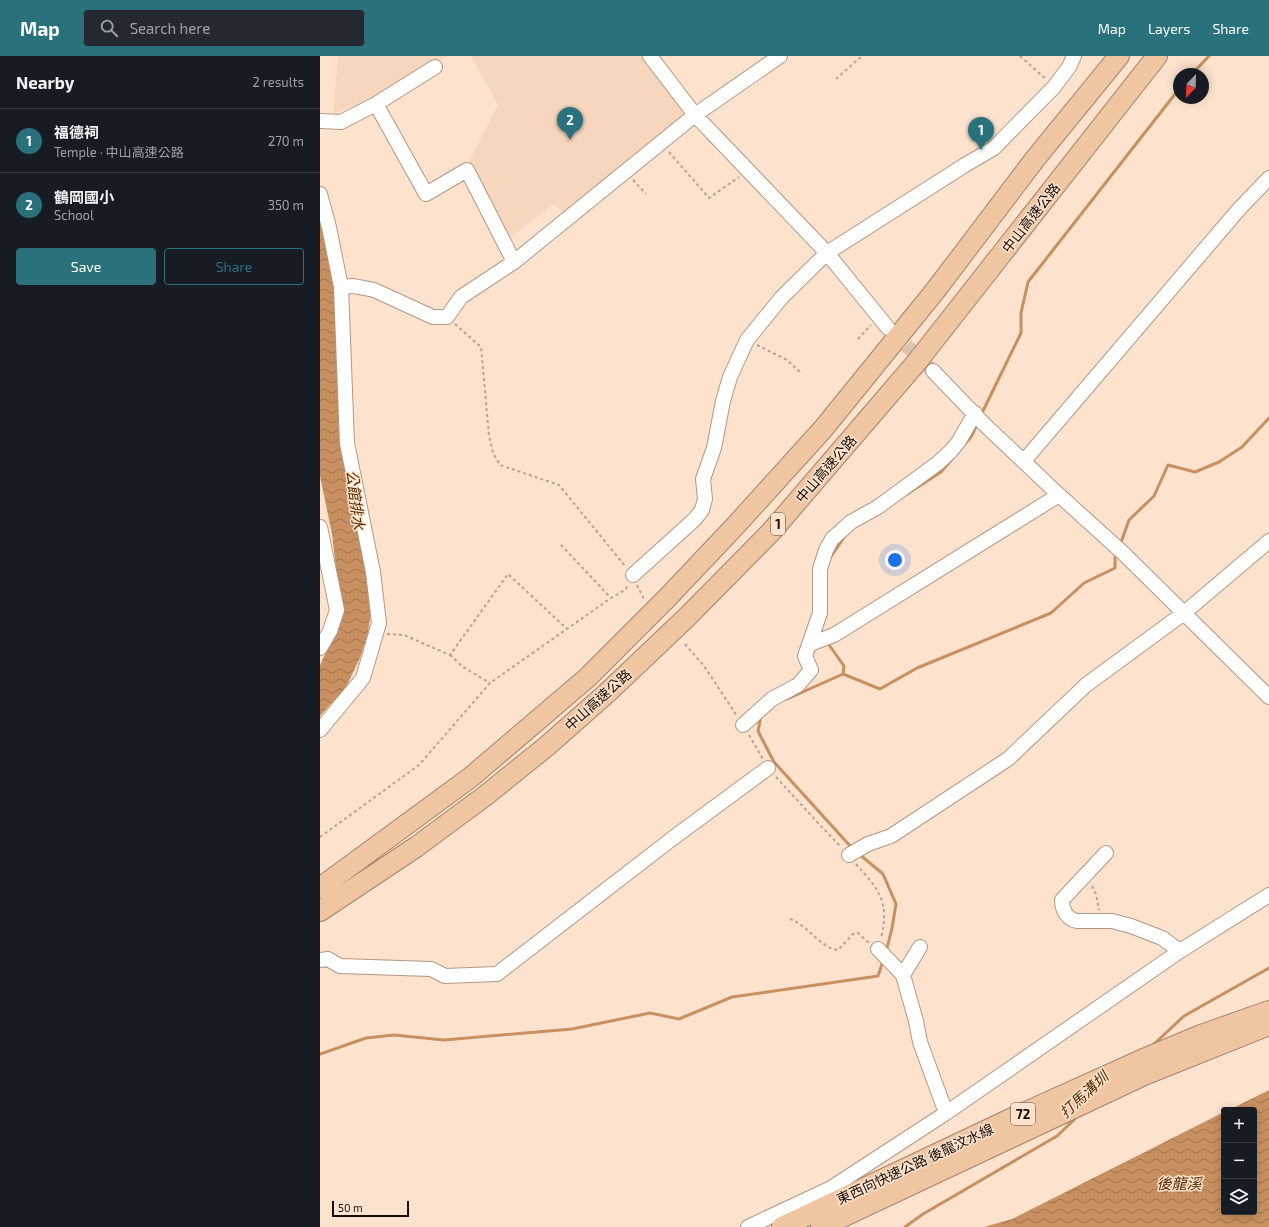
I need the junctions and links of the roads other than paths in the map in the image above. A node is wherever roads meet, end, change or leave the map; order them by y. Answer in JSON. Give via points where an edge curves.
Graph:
{"nodes":[{"id":1,"x":650,"y":56,"type":"edge"},
{"id":2,"x":780,"y":56,"type":"edge"},
{"id":3,"x":1074,"y":56,"type":"edge"},
{"id":4,"x":1119,"y":56,"type":"edge"},
{"id":5,"x":1157,"y":56,"type":"edge"},
{"id":6,"x":435,"y":67,"type":"dead end"},
{"id":7,"x":376,"y":104,"type":"junction"},
{"id":8,"x":695,"y":115,"type":"junction"},
{"id":9,"x":320,"y":121,"type":"edge"},
{"id":10,"x":1269,"y":178,"type":"edge"},
{"id":11,"x":320,"y":194,"type":"edge"},
{"id":12,"x":827,"y":253,"type":"junction"},
{"id":13,"x":514,"y":262,"type":"junction"},
{"id":14,"x":341,"y":286,"type":"junction"},
{"id":15,"x":888,"y":328,"type":"tunnel mouth"},
{"id":16,"x":933,"y":371,"type":"tunnel mouth"},
{"id":17,"x":978,"y":417,"type":"junction"},
{"id":18,"x":1024,"y":461,"type":"junction"},
{"id":19,"x":1059,"y":495,"type":"junction"},
{"id":20,"x":320,"y":527,"type":"edge"},
{"id":21,"x":1269,"y":541,"type":"edge"},
{"id":22,"x":633,"y":575,"type":"road end"},
{"id":23,"x":1184,"y":613,"type":"junction"},
{"id":24,"x":810,"y":644,"type":"junction"},
{"id":25,"x":320,"y":648,"type":"edge"},
{"id":26,"x":1269,"y":697,"type":"edge"},
{"id":27,"x":743,"y":725,"type":"road end"},
{"id":28,"x":320,"y":730,"type":"edge"},
{"id":29,"x":768,"y":768,"type":"road end"},
{"id":30,"x":1106,"y":853,"type":"dead end"},
{"id":31,"x":849,"y":855,"type":"road end"},
{"id":32,"x":320,"y":888,"type":"edge"},
{"id":33,"x":1269,"y":895,"type":"edge"},
{"id":34,"x":320,"y":911,"type":"edge"},
{"id":35,"x":920,"y":947,"type":"dead end"},
{"id":36,"x":878,"y":949,"type":"road end"},
{"id":37,"x":1180,"y":951,"type":"junction"},
{"id":38,"x":320,"y":960,"type":"edge"},
{"id":39,"x":903,"y":975,"type":"junction"},
{"id":40,"x":1269,"y":1011,"type":"edge"},
{"id":41,"x":1269,"y":1025,"type":"edge"},
{"id":42,"x":946,"y":1113,"type":"junction"},
{"id":43,"x":748,"y":1227,"type":"edge"},
{"id":44,"x":782,"y":1227,"type":"edge"},
{"id":45,"x":821,"y":1227,"type":"edge"}],
"edges":[{"from":1,"to":8,"type":"street"},
{"from":2,"to":8,"type":"street"},
{"from":3,"to":12,"type":"street","via":[[1054,87],[994,148]]},
{"from":4,"to":32,"type":"highway","name":"中山高速公路","number":"1","via":[[1035,158],[935,291],[823,429],[668,597],[587,678],[471,777]]},
{"from":5,"to":34,"type":"highway","name":"中山高速公路","number":"1","via":[[916,363],[771,532],[686,618],[547,746],[416,847]]},
{"from":6,"to":7,"type":"street"},
{"from":7,"to":9,"type":"street","via":[[341,122]]},
{"from":7,"to":13,"type":"street","via":[[426,194],[467,170]]},
{"from":8,"to":12,"type":"street"},
{"from":8,"to":13,"type":"street"},
{"from":10,"to":18,"type":"street","via":[[1240,208]]},
{"from":11,"to":14,"type":"street"},
{"from":12,"to":15,"type":"street"},
{"from":12,"to":22,"type":"street","via":[[782,297],[748,340],[730,377],[714,448],[703,479],[705,499],[702,510]]},
{"from":13,"to":14,"type":"street","via":[[461,297],[447,317],[433,317],[374,290]]},
{"from":14,"to":28,"type":"street","via":[[347,443],[373,572],[379,623],[363,678]]},
{"from":16,"to":17,"type":"street"},
{"from":17,"to":18,"type":"street"},
{"from":17,"to":24,"type":"street","via":[[938,463],[878,507],[851,522],[832,539],[820,569],[820,613]]},
{"from":18,"to":19,"type":"street"},
{"from":19,"to":23,"type":"street"},
{"from":19,"to":24,"type":"street","via":[[834,635]]},
{"from":20,"to":25,"type":"street","via":[[337,610],[330,631]]},
{"from":21,"to":23,"type":"street"},
{"from":23,"to":26,"type":"street"},
{"from":23,"to":31,"type":"street","via":[[1086,685],[1008,759],[890,836]]},
{"from":24,"to":27,"type":"street","via":[[805,656],[810,670],[798,685],[772,698]]},
{"from":29,"to":38,"type":"street","via":[[672,838],[497,974],[445,976],[431,969],[340,966],[328,959]]},
{"from":30,"to":37,"type":"street","via":[[1062,900],[1067,915],[1072,920],[1112,921],[1162,938]]},
{"from":33,"to":37,"type":"street"},
{"from":35,"to":39,"type":"street"},
{"from":36,"to":39,"type":"street"},
{"from":37,"to":42,"type":"street"},
{"from":39,"to":42,"type":"street","via":[[920,1042]]},
{"from":40,"to":44,"type":"highway","name":"東西向快速公路 後龍汶水線","number":"72","via":[[1201,1035],[1139,1061]]},
{"from":41,"to":45,"type":"highway","name":"東西向快速公路 後龍汶水線","number":"72","via":[[1144,1075]]},
{"from":42,"to":43,"type":"street","via":[[831,1188]]}]}
